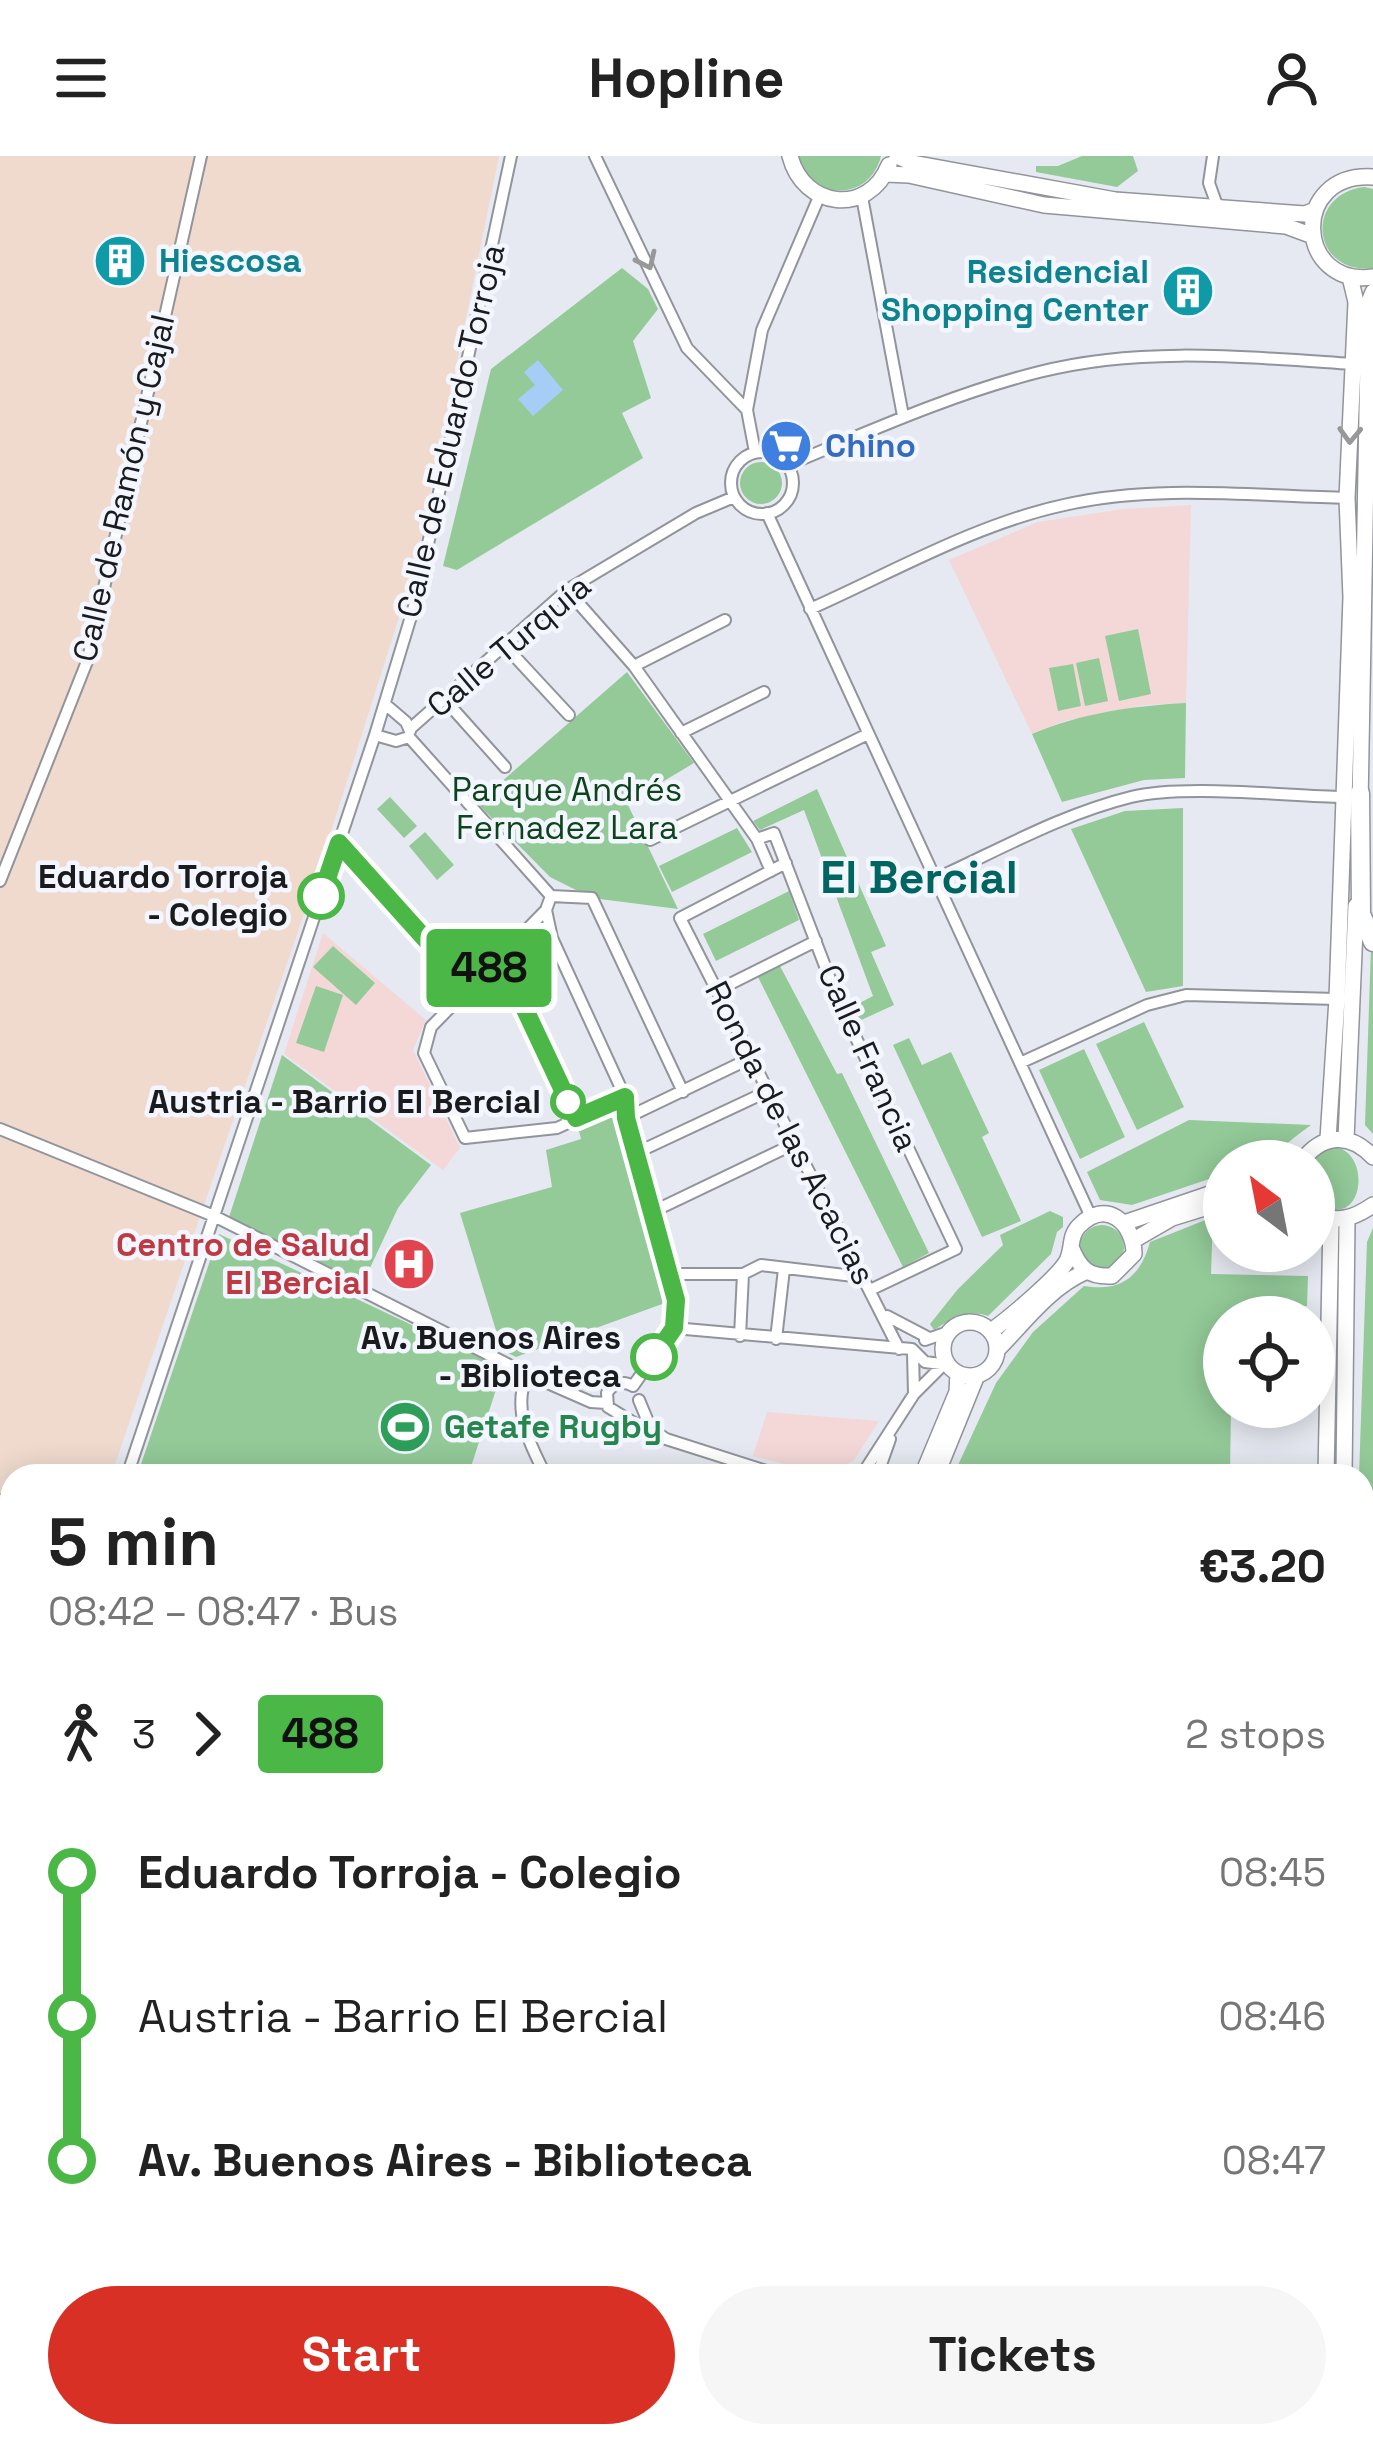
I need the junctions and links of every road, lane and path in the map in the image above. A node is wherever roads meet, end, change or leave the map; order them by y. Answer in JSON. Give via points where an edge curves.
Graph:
{"nodes":[{"id":1,"x":201,"y":156,"type":"edge"},
{"id":2,"x":511,"y":156,"type":"edge"},
{"id":3,"x":595,"y":156,"type":"edge"},
{"id":4,"x":790,"y":156,"type":"edge"},
{"id":5,"x":894,"y":156,"type":"edge"},
{"id":6,"x":1214,"y":156,"type":"edge"},
{"id":7,"x":886,"y":174,"type":"junction"},
{"id":8,"x":1373,"y":177,"type":"edge"},
{"id":9,"x":862,"y":196,"type":"junction"},
{"id":10,"x":819,"y":197,"type":"junction"},
{"id":11,"x":1218,"y":208,"type":"junction"},
{"id":12,"x":1315,"y":210,"type":"junction"},
{"id":13,"x":1313,"y":236,"type":"junction"},
{"id":14,"x":1350,"y":277,"type":"junction"},
{"id":15,"x":1373,"y":277,"type":"edge"},
{"id":16,"x":1373,"y":292,"type":"edge"},
{"id":17,"x":1352,"y":364,"type":"junction"},
{"id":18,"x":747,"y":410,"type":"junction"},
{"id":19,"x":903,"y":416,"type":"junction"},
{"id":20,"x":755,"y":452,"type":"junction"},
{"id":21,"x":788,"y":465,"type":"junction"},
{"id":22,"x":734,"y":496,"type":"junction"},
{"id":23,"x":1347,"y":498,"type":"junction"},
{"id":24,"x":767,"y":513,"type":"junction"},
{"id":25,"x":567,"y":590,"type":"junction"},
{"id":26,"x":810,"y":609,"type":"junction"},
{"id":27,"x":725,"y":620,"type":"dead end"},
{"id":28,"x":505,"y":646,"type":"junction"},
{"id":29,"x":634,"y":666,"type":"junction"},
{"id":30,"x":764,"y":692,"type":"dead end"},
{"id":31,"x":445,"y":700,"type":"junction"},
{"id":32,"x":385,"y":704,"type":"junction"},
{"id":33,"x":569,"y":715,"type":"dead end"},
{"id":34,"x":410,"y":733,"type":"junction"},
{"id":35,"x":681,"y":733,"type":"junction"},
{"id":36,"x":868,"y":734,"type":"junction"},
{"id":37,"x":375,"y":735,"type":"junction"},
{"id":38,"x":506,"y":767,"type":"dead end"},
{"id":39,"x":1352,"y":795,"type":"junction"},
{"id":40,"x":729,"y":801,"type":"junction"},
{"id":41,"x":757,"y":839,"type":"junction"},
{"id":42,"x":650,"y":840,"type":"dead end"},
{"id":43,"x":339,"y":843,"type":"junction"},
{"id":44,"x":786,"y":863,"type":"junction"},
{"id":45,"x":771,"y":871,"type":"junction"},
{"id":46,"x":935,"y":879,"type":"junction"},
{"id":47,"x":0,"y":881,"type":"edge"},
{"id":48,"x":551,"y":896,"type":"junction"},
{"id":49,"x":545,"y":910,"type":"junction"},
{"id":50,"x":817,"y":941,"type":"junction"},
{"id":51,"x":1373,"y":943,"type":"edge"},
{"id":52,"x":499,"y":954,"type":"junction"},
{"id":53,"x":471,"y":990,"type":"junction"},
{"id":54,"x":718,"y":990,"type":"junction"},
{"id":55,"x":1337,"y":999,"type":"junction"},
{"id":56,"x":751,"y":1058,"type":"junction"},
{"id":57,"x":1020,"y":1063,"type":"junction"},
{"id":58,"x":682,"y":1092,"type":"junction"},
{"id":59,"x":766,"y":1092,"type":"junction"},
{"id":60,"x":625,"y":1097,"type":"junction"},
{"id":61,"x":576,"y":1118,"type":"junction"},
{"id":62,"x":626,"y":1118,"type":"junction"},
{"id":63,"x":0,"y":1129,"type":"edge"},
{"id":64,"x":1328,"y":1139,"type":"joint"},
{"id":65,"x":1346,"y":1139,"type":"junction"},
{"id":66,"x":794,"y":1144,"type":"junction"},
{"id":67,"x":636,"y":1153,"type":"junction"},
{"id":68,"x":1373,"y":1157,"type":"edge"},
{"id":69,"x":1203,"y":1196,"type":"edge"},
{"id":70,"x":1372,"y":1205,"type":"edge"},
{"id":71,"x":1203,"y":1208,"type":"edge"},
{"id":72,"x":652,"y":1212,"type":"junction"},
{"id":73,"x":214,"y":1216,"type":"junction"},
{"id":74,"x":1090,"y":1217,"type":"junction"},
{"id":75,"x":1335,"y":1219,"type":"edge"},
{"id":76,"x":1339,"y":1220,"type":"junction"},
{"id":77,"x":1124,"y":1223,"type":"junction"},
{"id":78,"x":1134,"y":1240,"type":"junction"},
{"id":79,"x":1071,"y":1247,"type":"junction"},
{"id":80,"x":784,"y":1269,"type":"junction"},
{"id":81,"x":1085,"y":1272,"type":"junction"},
{"id":82,"x":670,"y":1274,"type":"junction"},
{"id":83,"x":743,"y":1274,"type":"junction"},
{"id":84,"x":862,"y":1277,"type":"junction"},
{"id":85,"x":870,"y":1290,"type":"junction"},
{"id":86,"x":880,"y":1310,"type":"junction"},
{"id":87,"x":674,"y":1328,"type":"junction"},
{"id":88,"x":951,"y":1331,"type":"junction"},
{"id":89,"x":991,"y":1331,"type":"junction"},
{"id":90,"x":740,"y":1336,"type":"junction"},
{"id":91,"x":929,"y":1338,"type":"junction"},
{"id":92,"x":776,"y":1339,"type":"junction"},
{"id":93,"x":906,"y":1349,"type":"junction"},
{"id":94,"x":997,"y":1350,"type":"junction"},
{"id":95,"x":950,"y":1368,"type":"junction"},
{"id":96,"x":527,"y":1374,"type":"junction"},
{"id":97,"x":977,"y":1375,"type":"junction"},
{"id":98,"x":633,"y":1386,"type":"junction"},
{"id":99,"x":914,"y":1394,"type":"junction"},
{"id":100,"x":639,"y":1400,"type":"junction"},
{"id":101,"x":606,"y":1403,"type":"junction"},
{"id":102,"x":619,"y":1416,"type":"junction"},
{"id":103,"x":666,"y":1439,"type":"junction"},
{"id":104,"x":131,"y":1464,"type":"edge"},
{"id":105,"x":541,"y":1464,"type":"edge"},
{"id":106,"x":744,"y":1464,"type":"edge"},
{"id":107,"x":874,"y":1464,"type":"edge"},
{"id":108,"x":927,"y":1464,"type":"edge"},
{"id":109,"x":941,"y":1464,"type":"edge"},
{"id":110,"x":1327,"y":1464,"type":"edge"},
{"id":111,"x":1344,"y":1464,"type":"edge"}],
"edges":[{"from":1,"to":47,"type":"street","name":"Calle de Ramón y Cajal","via":[[88,659]]},
{"from":2,"to":32,"type":"street","name":"Calle de Eduardo Torroja","via":[[427,558]]},
{"from":3,"to":18,"type":"street","one_way":true,"via":[[687,348]]},
{"from":4,"to":10,"type":"street"},
{"from":5,"to":7,"type":"street"},
{"from":5,"to":11,"type":"street","via":[[1115,200]]},
{"from":6,"to":11,"type":"street","via":[[1209,183]]},
{"from":7,"to":9,"type":"street"},
{"from":7,"to":13,"type":"street","via":[[1044,205],[1286,226]]},
{"from":8,"to":12,"type":"street","via":[[1344,180]]},
{"from":9,"to":10,"type":"street"},
{"from":9,"to":19,"type":"street"},
{"from":10,"to":18,"type":"street","via":[[762,330]]},
{"from":11,"to":12,"type":"street"},
{"from":12,"to":13,"type":"street"},
{"from":13,"to":14,"type":"street","via":[[1322,257]]},
{"from":14,"to":15,"type":"street"},
{"from":14,"to":17,"type":"street"},
{"from":16,"to":39,"type":"street"},
{"from":17,"to":19,"type":"street","via":[[1123,359],[1040,371]]},
{"from":17,"to":23,"type":"street","one_way":true},
{"from":18,"to":20,"type":"street"},
{"from":19,"to":21,"type":"street"},
{"from":20,"to":21,"type":"street"},
{"from":20,"to":22,"type":"street","via":[[731,476]]},
{"from":21,"to":24,"type":"street","via":[[791,494]]},
{"from":22,"to":24,"type":"street","via":[[748,511]]},
{"from":22,"to":25,"type":"street","name":"Calle Turquía"},
{"from":23,"to":26,"type":"street","via":[[1185,495],[1066,504],[1011,519]]},
{"from":23,"to":39,"type":"street"},
{"from":24,"to":26,"type":"street"},
{"from":25,"to":28,"type":"street","name":"Calle Turquía"},
{"from":25,"to":29,"type":"street"},
{"from":26,"to":36,"type":"street"},
{"from":27,"to":29,"type":"street"},
{"from":28,"to":31,"type":"street","name":"Calle Turquía"},
{"from":28,"to":33,"type":"street"},
{"from":29,"to":35,"type":"street"},
{"from":30,"to":35,"type":"street"},
{"from":31,"to":34,"type":"street","name":"Calle Turquía"},
{"from":31,"to":38,"type":"street"},
{"from":32,"to":34,"type":"street"},
{"from":32,"to":37,"type":"street","name":"Calle de Eduardo Torroja"},
{"from":34,"to":37,"type":"street","via":[[396,741]]},
{"from":34,"to":48,"type":"street"},
{"from":35,"to":40,"type":"street"},
{"from":36,"to":40,"type":"street"},
{"from":36,"to":46,"type":"street"},
{"from":37,"to":43,"type":"street"},
{"from":39,"to":46,"type":"street","via":[[1135,796]]},
{"from":39,"to":51,"type":"highway","via":[[1361,914]]},
{"from":39,"to":55,"type":"street"},
{"from":39,"to":65,"type":"street"},
{"from":40,"to":41,"type":"street"},
{"from":40,"to":42,"type":"street"},
{"from":41,"to":44,"type":"street","via":[[774,833]]},
{"from":41,"to":45,"type":"street"},
{"from":43,"to":53,"type":"street"},
{"from":43,"to":73,"type":"street"},
{"from":44,"to":45,"type":"street"},
{"from":44,"to":50,"type":"street","name":"Calle Francia"},
{"from":45,"to":54,"type":"street","name":"Ronda de las Acacias","via":[[680,917]]},
{"from":46,"to":57,"type":"street"},
{"from":48,"to":49,"type":"street"},
{"from":48,"to":58,"type":"street","via":[[592,898]]},
{"from":49,"to":52,"type":"street"},
{"from":49,"to":60,"type":"street"},
{"from":50,"to":54,"type":"street"},
{"from":50,"to":85,"type":"street","name":"Calle Francia","via":[[956,1249]]},
{"from":52,"to":53,"type":"street"},
{"from":52,"to":61,"type":"street"},
{"from":53,"to":61,"type":"street","via":[[431,1028],[424,1053],[465,1138],[557,1128]]},
{"from":54,"to":56,"type":"street","name":"Ronda de las Acacias"},
{"from":55,"to":57,"type":"street","via":[[1186,994]]},
{"from":55,"to":64,"type":"street"},
{"from":56,"to":58,"type":"street"},
{"from":56,"to":59,"type":"street","name":"Ronda de las Acacias"},
{"from":57,"to":74,"type":"street"},
{"from":58,"to":62,"type":"street"},
{"from":59,"to":66,"type":"street","name":"Ronda de las Acacias"},
{"from":59,"to":67,"type":"street"},
{"from":60,"to":61,"type":"street"},
{"from":60,"to":62,"type":"street"},
{"from":62,"to":67,"type":"street"},
{"from":63,"to":73,"type":"street"},
{"from":64,"to":65,"type":"street"},
{"from":65,"to":68,"type":"street"},
{"from":66,"to":72,"type":"street"},
{"from":66,"to":84,"type":"street","name":"Ronda de las Acacias"},
{"from":67,"to":72,"type":"street"},
{"from":69,"to":77,"type":"street"},
{"from":70,"to":76,"type":"street"},
{"from":71,"to":78,"type":"street"},
{"from":72,"to":82,"type":"street"},
{"from":73,"to":96,"type":"street"},
{"from":73,"to":104,"type":"street"},
{"from":74,"to":77,"type":"street"},
{"from":74,"to":79,"type":"street","via":[[1072,1234]]},
{"from":75,"to":76,"type":"street"},
{"from":76,"to":110,"type":"street"},
{"from":76,"to":111,"type":"street"},
{"from":77,"to":78,"type":"street"},
{"from":78,"to":81,"type":"street","via":[[1134,1254],[1112,1276]]},
{"from":79,"to":81,"type":"street"},
{"from":79,"to":89,"type":"street","via":[[1066,1264]]},
{"from":80,"to":83,"type":"street","via":[[761,1265]]},
{"from":80,"to":84,"type":"street"},
{"from":80,"to":92,"type":"street"},
{"from":81,"to":94,"type":"street","via":[[1034,1309]]},
{"from":82,"to":83,"type":"street"},
{"from":82,"to":87,"type":"street"},
{"from":83,"to":90,"type":"street"},
{"from":84,"to":85,"type":"street","name":"Ronda de las Acacias"},
{"from":85,"to":86,"type":"street","name":"Ronda de las Acacias"},
{"from":86,"to":91,"type":"street"},
{"from":86,"to":93,"type":"street","name":"Ronda de las Acacias"},
{"from":87,"to":90,"type":"street"},
{"from":87,"to":98,"type":"street"},
{"from":88,"to":89,"type":"street","via":[[968,1322]]},
{"from":88,"to":91,"type":"street"},
{"from":88,"to":95,"type":"street","via":[[944,1348]]},
{"from":89,"to":94,"type":"street"},
{"from":90,"to":92,"type":"street"},
{"from":91,"to":93,"type":"street"},
{"from":92,"to":93,"type":"street"},
{"from":93,"to":95,"type":"street"},
{"from":93,"to":99,"type":"street"},
{"from":94,"to":97,"type":"street"},
{"from":95,"to":97,"type":"street"},
{"from":95,"to":99,"type":"street"},
{"from":95,"to":108,"type":"street","via":[[957,1392]]},
{"from":96,"to":101,"type":"street"},
{"from":96,"to":105,"type":"street","via":[[519,1395],[523,1421]]},
{"from":97,"to":109,"type":"street"},
{"from":98,"to":100,"type":"street"},
{"from":98,"to":101,"type":"street","via":[[614,1385]]},
{"from":99,"to":107,"type":"street"},
{"from":100,"to":102,"type":"street"},
{"from":100,"to":103,"type":"street"},
{"from":101,"to":102,"type":"street"},
{"from":102,"to":103,"type":"street"},
{"from":103,"to":106,"type":"street"}]}
